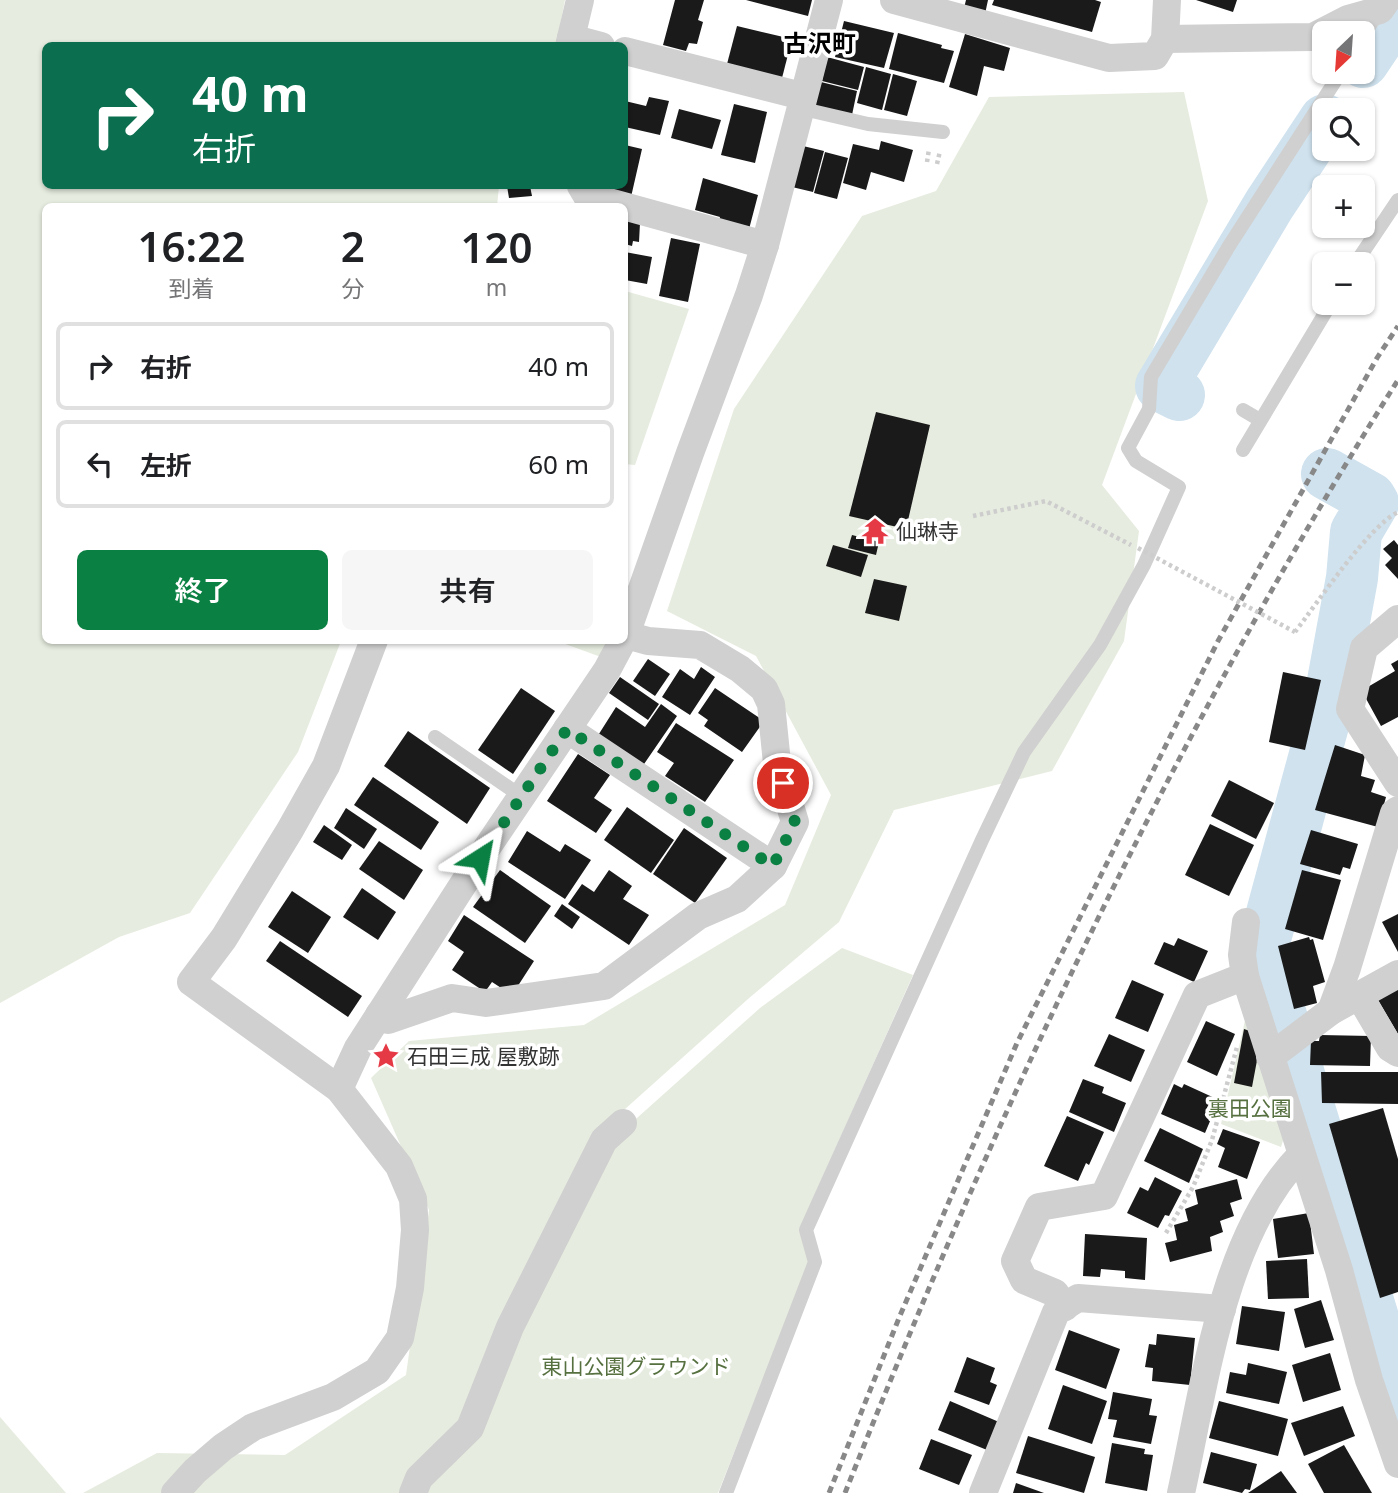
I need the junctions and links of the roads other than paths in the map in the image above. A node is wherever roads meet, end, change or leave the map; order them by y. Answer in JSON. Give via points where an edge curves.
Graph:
{"nodes":[{"id":1,"x":580,"y":0,"type":"edge"},
{"id":2,"x":829,"y":0,"type":"edge"},
{"id":3,"x":894,"y":0,"type":"edge"},
{"id":4,"x":1167,"y":0,"type":"edge"},
{"id":5,"x":1383,"y":5,"type":"edge"},
{"id":6,"x":1373,"y":21,"type":"edge"},
{"id":7,"x":1165,"y":39,"type":"junction"},
{"id":8,"x":570,"y":42,"type":"edge"},
{"id":9,"x":628,"y":52,"type":"edge"},
{"id":10,"x":1332,"y":84,"type":"edge"},
{"id":11,"x":801,"y":102,"type":"junction"},
{"id":12,"x":943,"y":132,"type":"dead end"},
{"id":13,"x":583,"y":189,"type":"edge"},
{"id":14,"x":1398,"y":200,"type":"edge"},
{"id":15,"x":612,"y":203,"type":"edge"},
{"id":16,"x":628,"y":207,"type":"edge"},
{"id":17,"x":765,"y":245,"type":"junction"},
{"id":18,"x":1363,"y":252,"type":"edge"},
{"id":19,"x":1324,"y":315,"type":"edge"},
{"id":20,"x":1243,"y":410,"type":"dead end"},
{"id":21,"x":1260,"y":420,"type":"junction"},
{"id":22,"x":1243,"y":450,"type":"dead end"},
{"id":23,"x":1398,"y":619,"type":"edge"},
{"id":24,"x":628,"y":626,"type":"edge"},
{"id":25,"x":628,"y":638,"type":"edge"},
{"id":26,"x":372,"y":644,"type":"edge"},
{"id":27,"x":620,"y":644,"type":"edge"},
{"id":28,"x":567,"y":729,"type":"junction"},
{"id":29,"x":435,"y":737,"type":"dead end"},
{"id":30,"x":1398,"y":783,"type":"edge"},
{"id":31,"x":521,"y":796,"type":"junction"},
{"id":32,"x":1398,"y":810,"type":"edge"},
{"id":33,"x":773,"y":866,"type":"junction"},
{"id":34,"x":1246,"y":922,"type":"dead end"},
{"id":35,"x":1398,"y":974,"type":"edge"},
{"id":36,"x":1245,"y":976,"type":"junction"},
{"id":37,"x":1359,"y":995,"type":"junction"},
{"id":38,"x":1331,"y":1011,"type":"junction"},
{"id":39,"x":379,"y":1015,"type":"junction"},
{"id":40,"x":1282,"y":1048,"type":"junction"},
{"id":41,"x":1398,"y":1053,"type":"edge"},
{"id":42,"x":339,"y":1089,"type":"junction"},
{"id":43,"x":623,"y":1123,"type":"dead end"},
{"id":44,"x":1301,"y":1155,"type":"junction"},
{"id":45,"x":1065,"y":1307,"type":"junction"},
{"id":46,"x":1222,"y":1309,"type":"junction"},
{"id":47,"x":1398,"y":1464,"type":"edge"},
{"id":48,"x":175,"y":1493,"type":"edge"},
{"id":49,"x":413,"y":1493,"type":"edge"},
{"id":50,"x":726,"y":1493,"type":"edge"},
{"id":51,"x":983,"y":1493,"type":"edge"},
{"id":52,"x":1181,"y":1493,"type":"edge"}],
"edges":[{"from":1,"to":8,"type":"street"},
{"from":2,"to":11,"type":"street"},
{"from":3,"to":7,"type":"street","via":[[1109,58],[1155,56]]},
{"from":4,"to":7,"type":"street"},
{"from":5,"to":6,"type":"lane"},
{"from":5,"to":7,"type":"street","via":[[1312,37]]},
{"from":9,"to":11,"type":"street"},
{"from":10,"to":50,"type":"lane","via":[[1151,377],[1149,409],[1128,448],[1136,461],[1179,487],[1144,565],[1100,645],[1024,752],[817,1205],[806,1230],[816,1262]]},
{"from":11,"to":12,"type":"lane","via":[[868,124]]},
{"from":11,"to":17,"type":"street"},
{"from":13,"to":15,"type":"street","via":[[587,196]]},
{"from":14,"to":18,"type":"lane"},
{"from":16,"to":17,"type":"street"},
{"from":17,"to":24,"type":"street"},
{"from":19,"to":21,"type":"lane"},
{"from":20,"to":21,"type":"lane"},
{"from":21,"to":22,"type":"lane"},
{"from":23,"to":30,"type":"street","via":[[1364,648],[1350,709]]},
{"from":25,"to":33,"type":"street","via":[[700,645],[764,690],[771,704],[777,763],[795,822]]},
{"from":26,"to":42,"type":"street","via":[[326,766],[231,926],[191,982]]},
{"from":27,"to":28,"type":"street"},
{"from":28,"to":31,"type":"street"},
{"from":28,"to":33,"type":"street"},
{"from":29,"to":31,"type":"lane"},
{"from":31,"to":39,"type":"street"},
{"from":32,"to":38,"type":"street"},
{"from":33,"to":39,"type":"street","via":[[737,899],[698,916],[604,986],[486,1003],[452,998],[388,1020]]},
{"from":34,"to":36,"type":"street"},
{"from":35,"to":37,"type":"street"},
{"from":36,"to":40,"type":"street"},
{"from":36,"to":45,"type":"street","via":[[1197,995],[1104,1196],[1039,1207],[1016,1261],[1024,1280],[1055,1293]]},
{"from":37,"to":38,"type":"street"},
{"from":37,"to":41,"type":"street","via":[[1390,1048]]},
{"from":38,"to":40,"type":"street"},
{"from":39,"to":42,"type":"street"},
{"from":40,"to":44,"type":"street"},
{"from":42,"to":48,"type":"street","via":[[399,1166],[413,1199],[412,1265],[400,1338],[377,1371],[333,1397],[253,1427],[223,1447]]},
{"from":43,"to":49,"type":"street","via":[[604,1140],[510,1327],[470,1428],[419,1478]]},
{"from":44,"to":46,"type":"street","via":[[1281,1176],[1239,1254]]},
{"from":44,"to":47,"type":"street"},
{"from":45,"to":46,"type":"street","via":[[1078,1298]]},
{"from":45,"to":51,"type":"street","via":[[1056,1312]]},
{"from":46,"to":52,"type":"street"}]}
